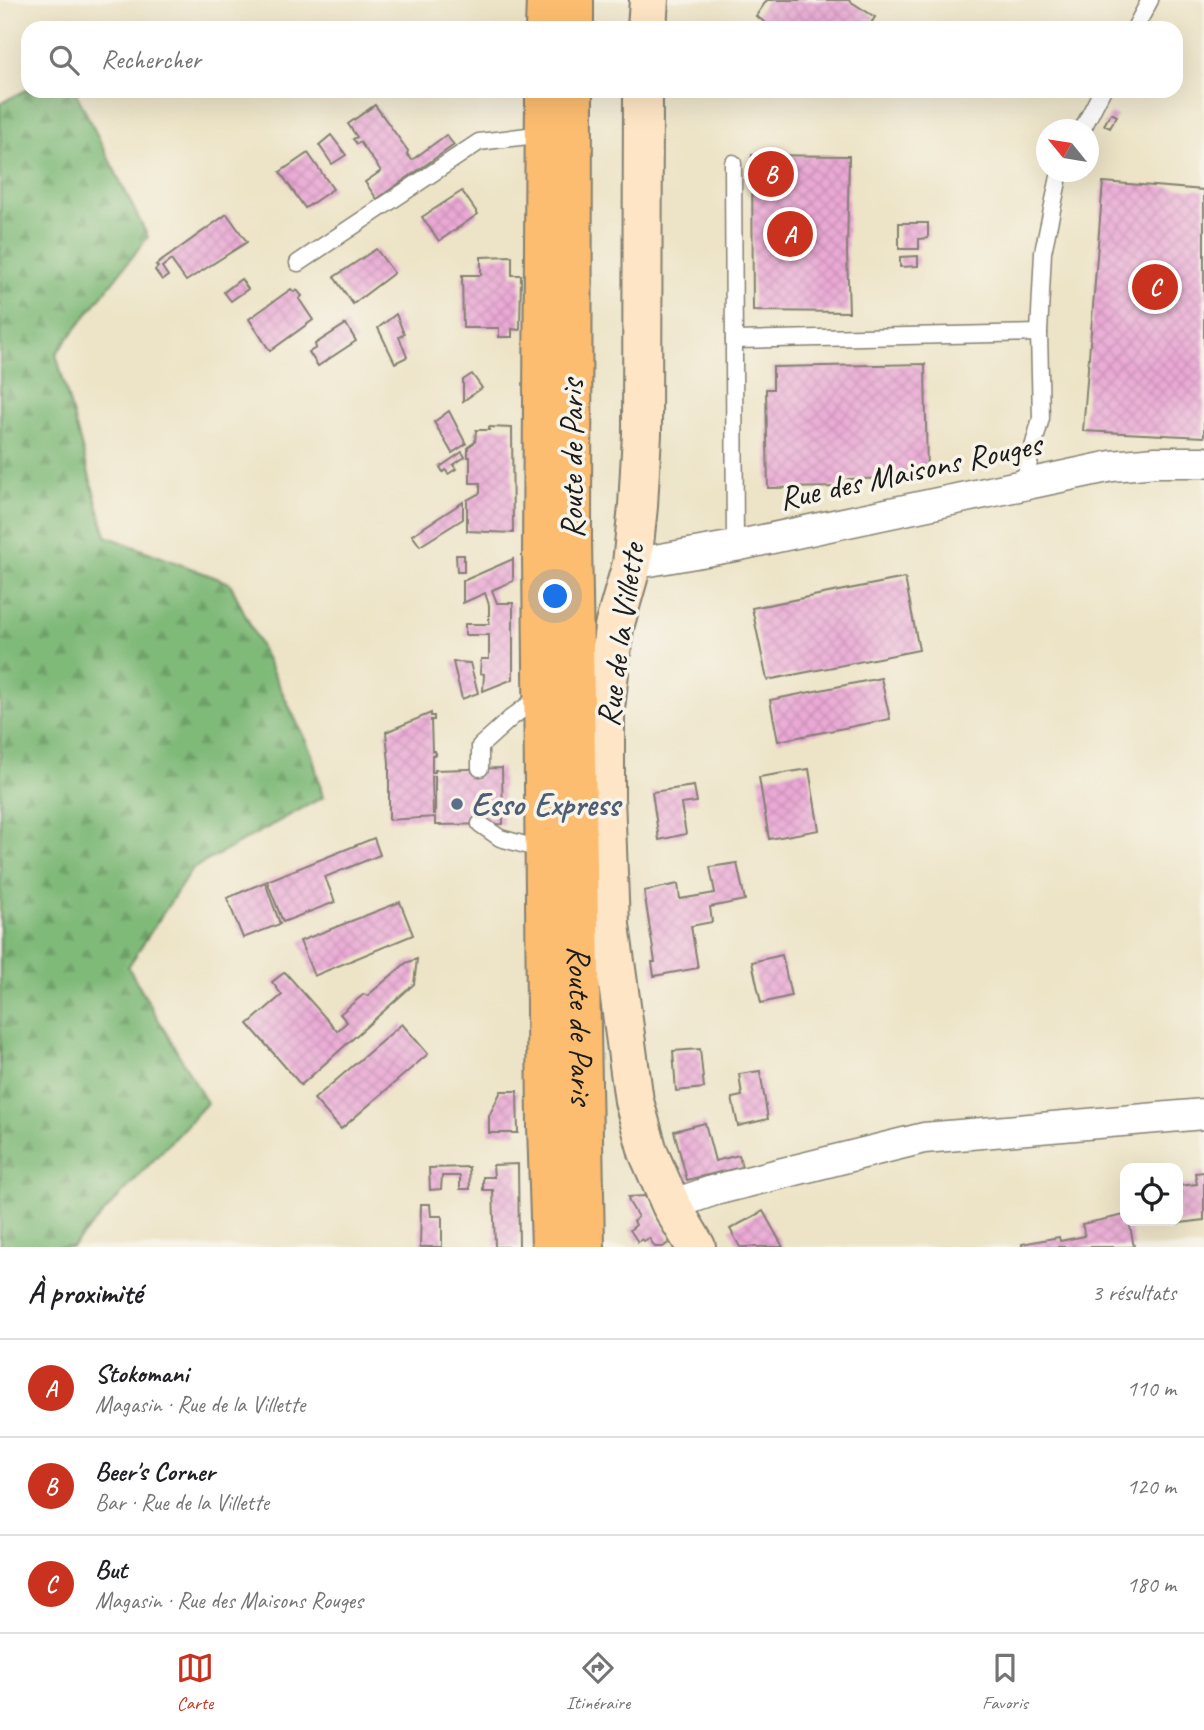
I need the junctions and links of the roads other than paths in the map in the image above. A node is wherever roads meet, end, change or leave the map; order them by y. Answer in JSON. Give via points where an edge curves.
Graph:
{"nodes":[{"id":1,"x":546,"y":0,"type":"edge"},
{"id":2,"x":574,"y":0,"type":"edge"},
{"id":3,"x":649,"y":0,"type":"edge"},
{"id":4,"x":1150,"y":0,"type":"edge"},
{"id":5,"x":545,"y":21,"type":"edge"},
{"id":6,"x":574,"y":21,"type":"edge"},
{"id":7,"x":648,"y":21,"type":"edge"},
{"id":8,"x":1139,"y":21,"type":"edge"},
{"id":9,"x":545,"y":98,"type":"edge"},
{"id":10,"x":573,"y":98,"type":"edge"},
{"id":11,"x":643,"y":98,"type":"edge"},
{"id":12,"x":1098,"y":98,"type":"edge"},
{"id":13,"x":1088,"y":119,"type":"edge"},
{"id":14,"x":544,"y":134,"type":"junction"},
{"id":15,"x":733,"y":163,"type":"dead end"},
{"id":16,"x":1058,"y":182,"type":"edge"},
{"id":17,"x":298,"y":263,"type":"dead end"},
{"id":18,"x":1039,"y":333,"type":"junction"},
{"id":19,"x":734,"y":340,"type":"junction"},
{"id":20,"x":1204,"y":462,"type":"edge"},
{"id":21,"x":1023,"y":484,"type":"junction"},
{"id":22,"x":735,"y":545,"type":"junction"},
{"id":23,"x":632,"y":564,"type":"junction"},
{"id":24,"x":543,"y":694,"type":"junction"},
{"id":25,"x":480,"y":768,"type":"dead end"},
{"id":26,"x":480,"y":824,"type":"dead end"},
{"id":27,"x":545,"y":849,"type":"junction"},
{"id":28,"x":1204,"y":1114,"type":"edge"},
{"id":29,"x":671,"y":1205,"type":"junction"},
{"id":30,"x":551,"y":1247,"type":"edge"},
{"id":31,"x":585,"y":1247,"type":"edge"},
{"id":32,"x":696,"y":1247,"type":"edge"}],
"edges":[{"from":1,"to":5,"type":"main road"},
{"from":2,"to":6,"type":"main road"},
{"from":3,"to":7,"type":"street"},
{"from":4,"to":8,"type":"lane"},
{"from":9,"to":14,"type":"main road","name":"Route de Paris"},
{"from":10,"to":31,"type":"main road","name":"Route de Paris","via":[[572,540]]},
{"from":11,"to":23,"type":"street","name":"Rue de la Villette","via":[[642,435]]},
{"from":12,"to":13,"type":"lane"},
{"from":14,"to":17,"type":"lane","via":[[479,142]]},
{"from":14,"to":24,"type":"main road","name":"Route de Paris"},
{"from":15,"to":19,"type":"lane"},
{"from":16,"to":18,"type":"lane","via":[[1043,252]]},
{"from":18,"to":19,"type":"lane"},
{"from":18,"to":21,"type":"lane","via":[[1041,418]]},
{"from":19,"to":22,"type":"lane"},
{"from":20,"to":21,"type":"street","name":"Rue des Maisons Rouges","via":[[1112,466]]},
{"from":21,"to":22,"type":"street","name":"Rue des Maisons Rouges"},
{"from":22,"to":23,"type":"street","name":"Rue des Maisons Rouges"},
{"from":23,"to":29,"type":"street","name":"Rue de la Villette","via":[[614,627],[605,709],[610,925],[634,1101],[648,1152]]},
{"from":24,"to":25,"type":"lane","via":[[480,746]]},
{"from":24,"to":27,"type":"main road","name":"Route de Paris"},
{"from":26,"to":27,"type":"lane","via":[[500,838]]},
{"from":27,"to":30,"type":"main road","name":"Route de Paris"},
{"from":28,"to":29,"type":"street","via":[[924,1138]]},
{"from":29,"to":32,"type":"street","name":"Rue de la Villette"}]}
